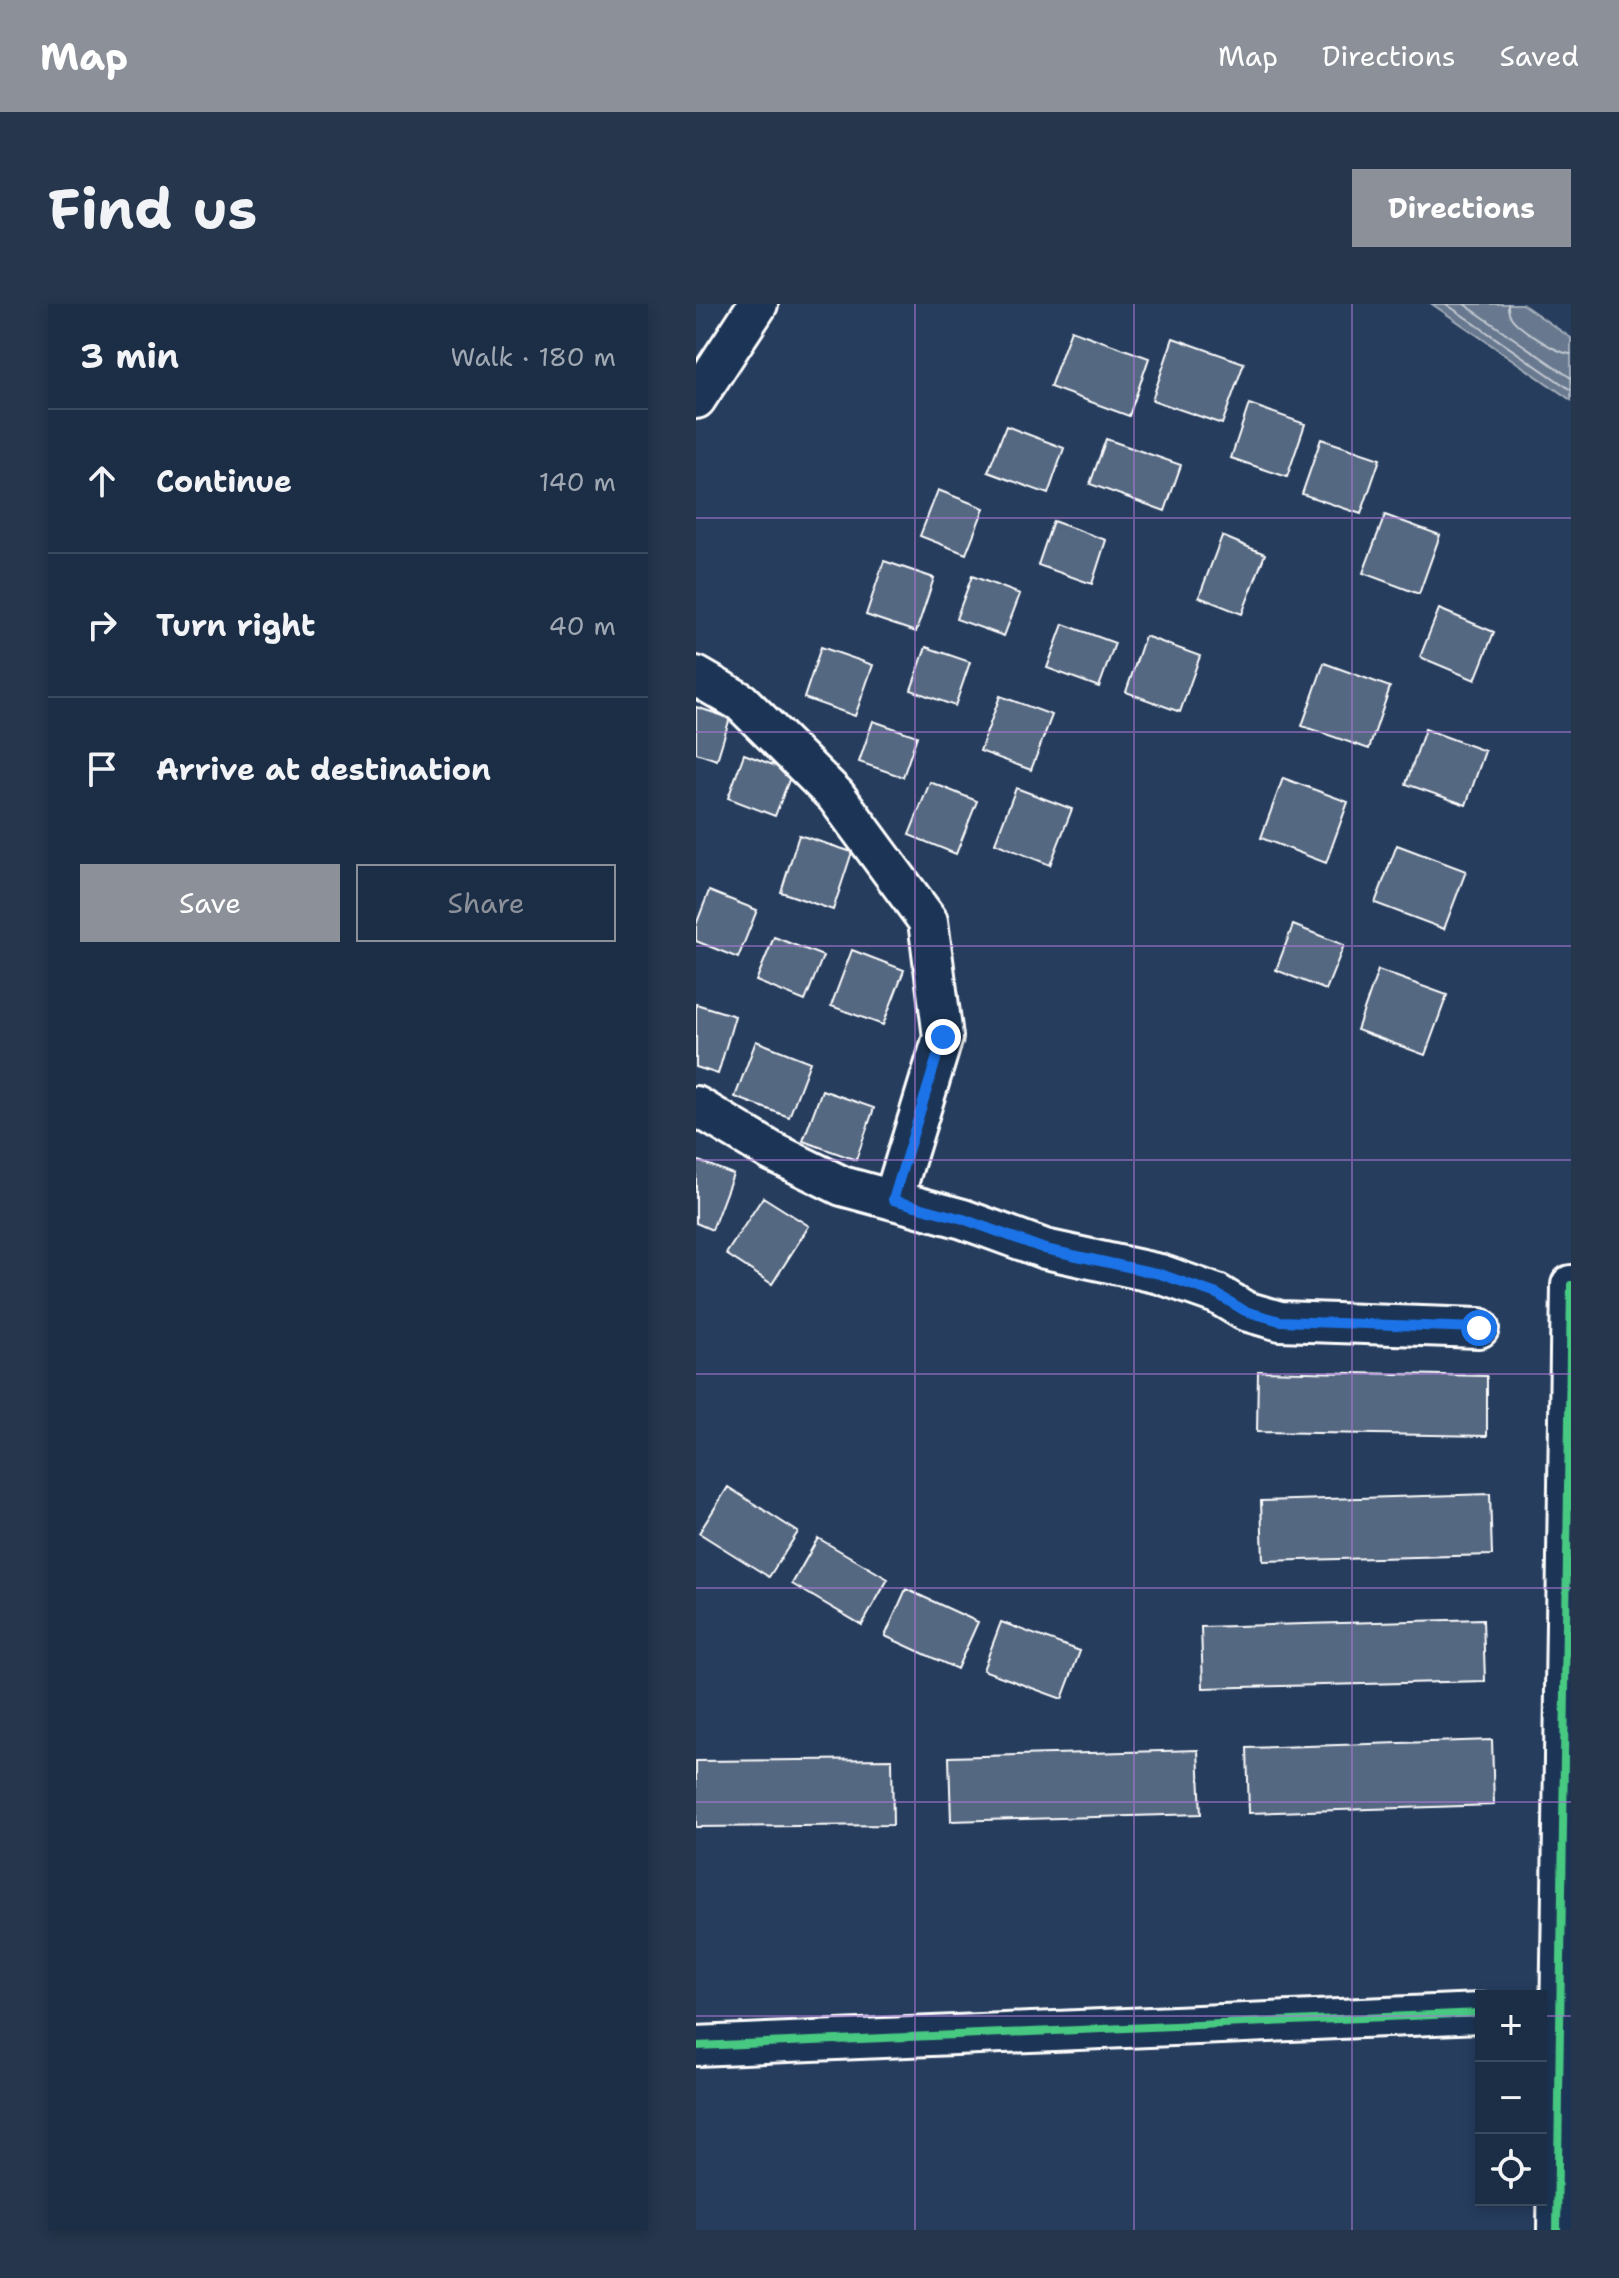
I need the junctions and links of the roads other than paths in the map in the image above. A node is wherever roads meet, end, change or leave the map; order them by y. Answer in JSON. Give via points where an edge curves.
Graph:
{"nodes":[{"id":1,"x":758,"y":304,"type":"edge"},
{"id":2,"x":696,"y":399,"type":"edge"},
{"id":3,"x":696,"y":676,"type":"edge"},
{"id":4,"x":696,"y":1106,"type":"edge"},
{"id":5,"x":893,"y":1200,"type":"junction"},
{"id":6,"x":1571,"y":1285,"type":"edge"},
{"id":7,"x":1479,"y":1328,"type":"dead end"},
{"id":8,"x":1552,"y":2010,"type":"edge"},
{"id":9,"x":1475,"y":2013,"type":"edge"},
{"id":10,"x":696,"y":2046,"type":"edge"},
{"id":11,"x":1557,"y":2230,"type":"edge"}],
"edges":[{"from":1,"to":2,"type":"street"},
{"from":3,"to":5,"type":"street","via":[[741,702],[836,796],[928,921],[943,1037]]},
{"from":4,"to":5,"type":"street","via":[[842,1186]]},
{"from":5,"to":7,"type":"street","via":[[1045,1249],[1160,1274],[1280,1321]]},
{"from":6,"to":8,"type":"street"},
{"from":8,"to":11,"type":"street"},
{"from":9,"to":10,"type":"street"}]}
